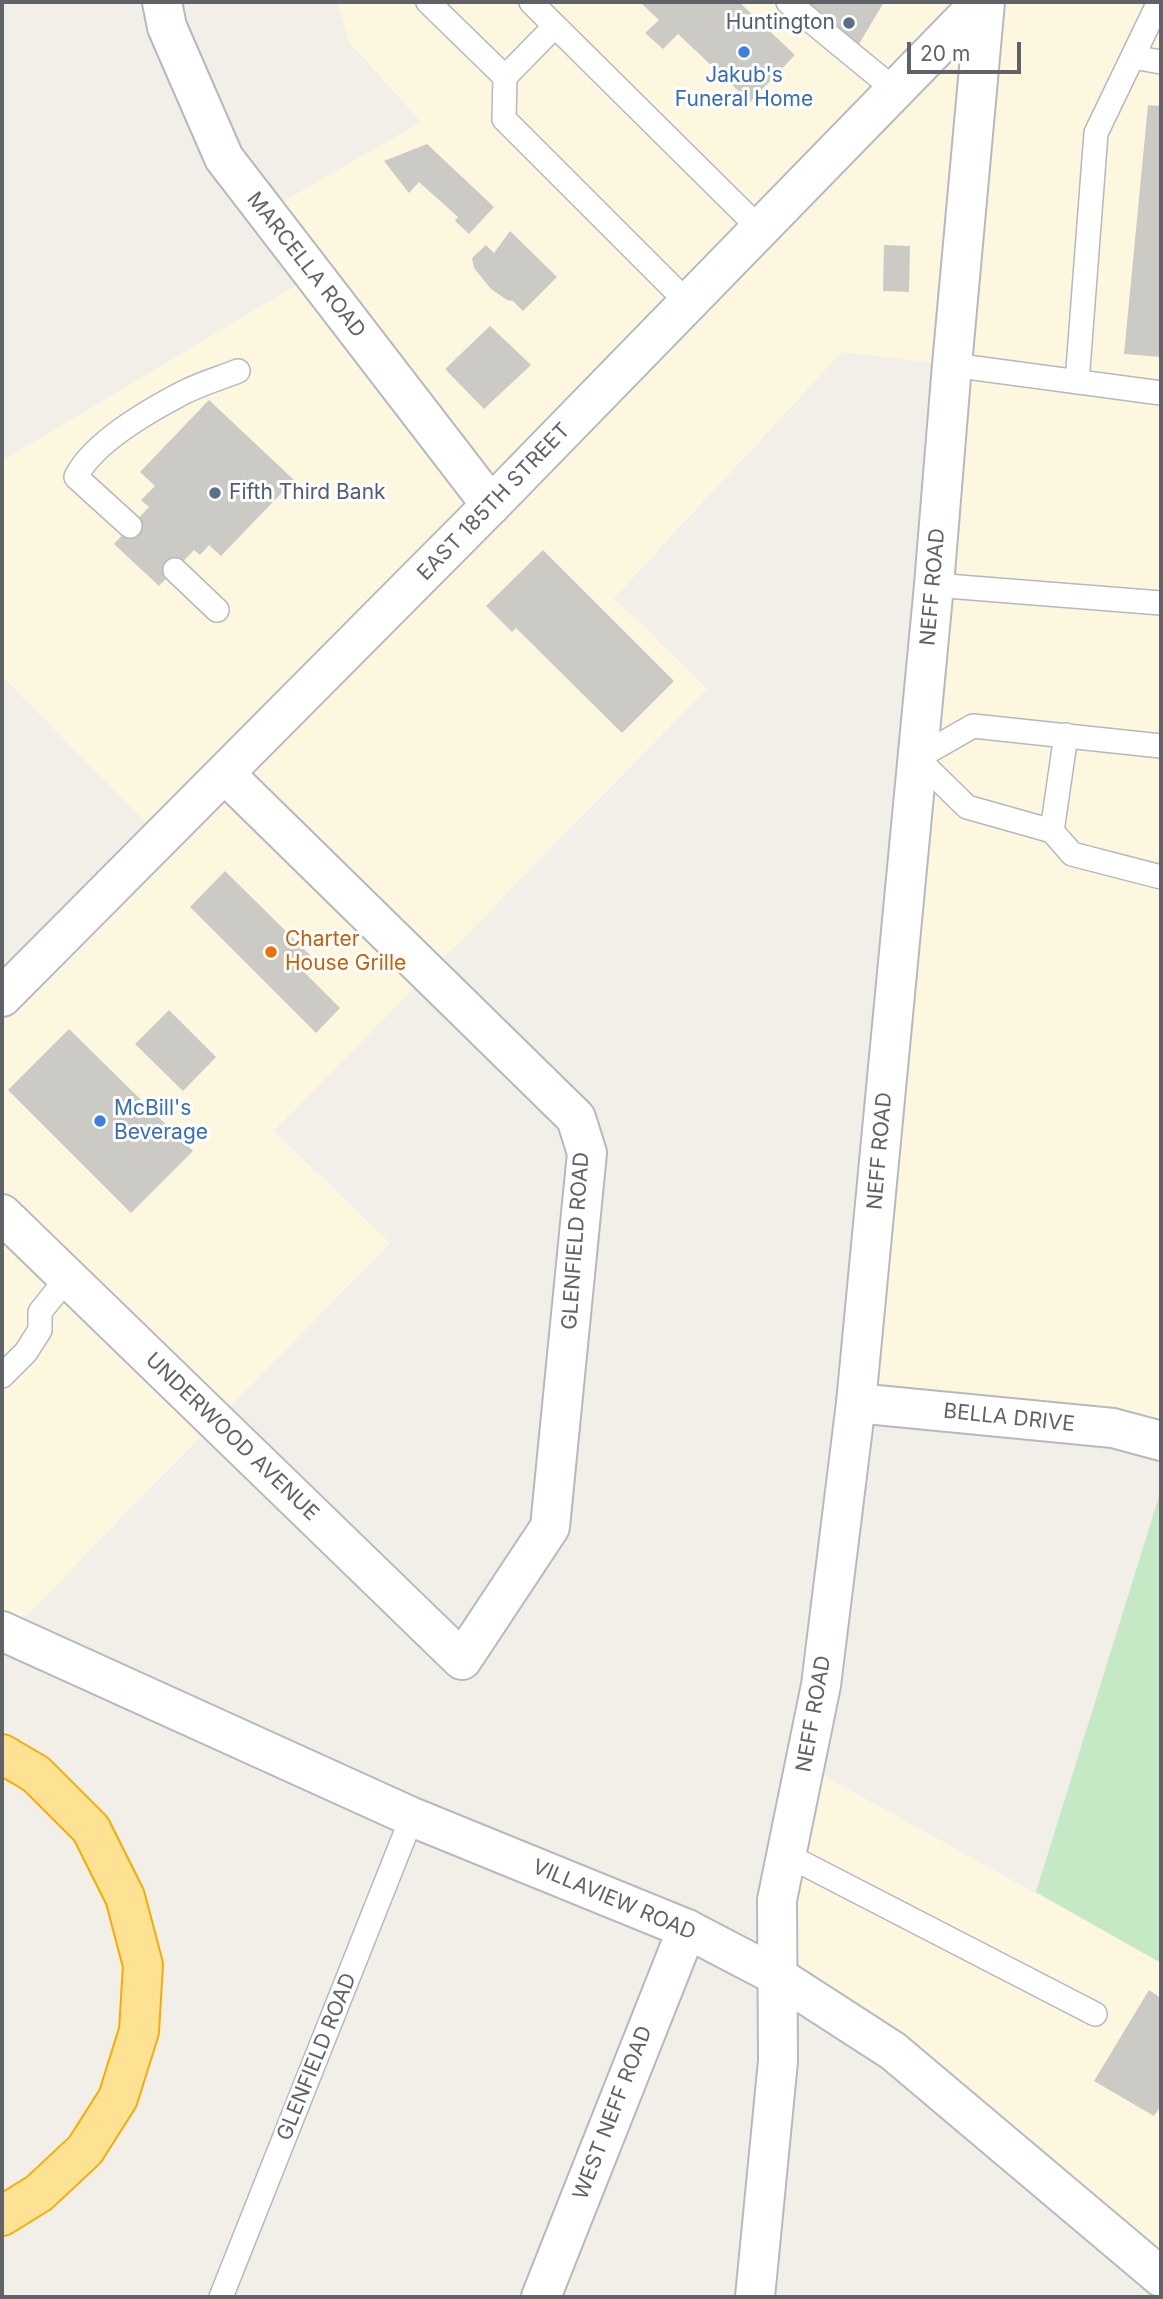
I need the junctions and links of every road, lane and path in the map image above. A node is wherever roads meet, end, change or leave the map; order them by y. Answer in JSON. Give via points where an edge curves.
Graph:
{"nodes":[{"id":1,"x":162,"y":2,"type":"edge"},
{"id":2,"x":428,"y":2,"type":"edge"},
{"id":3,"x":531,"y":2,"type":"edge"},
{"id":4,"x":788,"y":2,"type":"edge"},
{"id":5,"x":983,"y":2,"type":"edge"},
{"id":6,"x":1159,"y":2,"type":"edge"},
{"id":7,"x":555,"y":26,"type":"junction"},
{"id":8,"x":1133,"y":57,"type":"junction"},
{"id":9,"x":1161,"y":62,"type":"edge"},
{"id":10,"x":505,"y":77,"type":"junction"},
{"id":11,"x":895,"y":90,"type":"junction"},
{"id":12,"x":760,"y":229,"type":"junction"},
{"id":13,"x":688,"y":303,"type":"junction"},
{"id":14,"x":952,"y":365,"type":"junction"},
{"id":15,"x":238,"y":371,"type":"dead end"},
{"id":16,"x":1077,"y":382,"type":"junction"},
{"id":17,"x":1161,"y":393,"type":"edge"},
{"id":18,"x":491,"y":505,"type":"junction"},
{"id":19,"x":130,"y":526,"type":"dead end"},
{"id":20,"x":175,"y":569,"type":"dead end"},
{"id":21,"x":934,"y":585,"type":"junction"},
{"id":22,"x":1161,"y":603,"type":"edge"},
{"id":23,"x":217,"y":610,"type":"dead end"},
{"id":24,"x":1066,"y":736,"type":"junction"},
{"id":25,"x":1161,"y":746,"type":"edge"},
{"id":26,"x":917,"y":758,"type":"junction"},
{"id":27,"x":225,"y":774,"type":"junction"},
{"id":28,"x":1052,"y":831,"type":"junction"},
{"id":29,"x":1161,"y":877,"type":"edge"},
{"id":30,"x":2,"y":997,"type":"edge"},
{"id":31,"x":2,"y":1214,"type":"edge"},
{"id":32,"x":68,"y":1277,"type":"junction"},
{"id":33,"x":2,"y":1376,"type":"edge"},
{"id":34,"x":856,"y":1403,"type":"junction"},
{"id":35,"x":1161,"y":1440,"type":"edge"},
{"id":36,"x":2,"y":1631,"type":"edge"},
{"id":37,"x":462,"y":1660,"type":"joint"},
{"id":38,"x":2,"y":1754,"type":"edge"},
{"id":39,"x":412,"y":1817,"type":"junction"},
{"id":40,"x":787,"y":1855,"type":"junction"},
{"id":41,"x":687,"y":1929,"type":"junction"},
{"id":42,"x":777,"y":1976,"type":"junction"},
{"id":43,"x":1095,"y":2014,"type":"dead end"},
{"id":44,"x":2,"y":2216,"type":"edge"},
{"id":45,"x":1161,"y":2277,"type":"edge"},
{"id":46,"x":221,"y":2297,"type":"edge"},
{"id":47,"x":541,"y":2297,"type":"edge"},
{"id":48,"x":755,"y":2297,"type":"edge"}],
"edges":[{"from":1,"to":18,"type":"street","name":"MARCELLA ROAD","via":[[167,27],[224,158]]},
{"from":2,"to":10,"type":"lane"},
{"from":3,"to":7,"type":"lane"},
{"from":4,"to":11,"type":"lane"},
{"from":5,"to":11,"type":"street","name":"EAST 185TH STREET"},
{"from":5,"to":14,"type":"street","name":"NEFF ROAD"},
{"from":6,"to":8,"type":"lane"},
{"from":7,"to":10,"type":"lane"},
{"from":7,"to":12,"type":"lane"},
{"from":8,"to":9,"type":"lane"},
{"from":8,"to":16,"type":"lane","via":[[1096,133]]},
{"from":10,"to":13,"type":"lane","via":[[504,119]]},
{"from":11,"to":12,"type":"street","name":"EAST 185TH STREET"},
{"from":12,"to":13,"type":"street","name":"EAST 185TH STREET"},
{"from":13,"to":18,"type":"street","name":"EAST 185TH STREET"},
{"from":14,"to":16,"type":"lane"},
{"from":14,"to":21,"type":"street","name":"NEFF ROAD"},
{"from":15,"to":19,"type":"lane","via":[[179,395],[106,441],[82,466],[76,477]]},
{"from":16,"to":17,"type":"lane"},
{"from":18,"to":27,"type":"street","name":"EAST 185TH STREET"},
{"from":20,"to":23,"type":"lane"},
{"from":21,"to":22,"type":"lane"},
{"from":21,"to":26,"type":"street","name":"NEFF ROAD"},
{"from":24,"to":25,"type":"lane"},
{"from":24,"to":26,"type":"lane","via":[[973,726]]},
{"from":24,"to":28,"type":"lane"},
{"from":26,"to":28,"type":"lane","via":[[967,807]]},
{"from":26,"to":34,"type":"street","name":"NEFF ROAD"},
{"from":27,"to":30,"type":"street","name":"EAST 185TH STREET"},
{"from":27,"to":37,"type":"street","name":"GLENFIELD ROAD","via":[[576,1118],[587,1153],[550,1527]]},
{"from":28,"to":29,"type":"lane","via":[[1072,854]]},
{"from":31,"to":32,"type":"street","name":"UNDERWOOD AVENUE"},
{"from":32,"to":33,"type":"lane","via":[[40,1312],[40,1330],[26,1352]]},
{"from":32,"to":37,"type":"street","name":"UNDERWOOD AVENUE"},
{"from":34,"to":35,"type":"street","name":"BELLA DRIVE","via":[[1113,1428]]},
{"from":34,"to":40,"type":"street","name":"NEFF ROAD","via":[[821,1685]]},
{"from":36,"to":39,"type":"street","name":"VILLAVIEW ROAD"},
{"from":38,"to":44,"type":"highway","via":[[36,1774],[91,1829],[125,1897],[142,1965],[139,2031],[118,2098],[85,2150],[39,2193]]},
{"from":39,"to":41,"type":"street","name":"VILLAVIEW ROAD"},
{"from":39,"to":46,"type":"lane","name":"GLENFIELD ROAD"},
{"from":40,"to":42,"type":"street","name":"NEFF ROAD","via":[[777,1900]]},
{"from":40,"to":43,"type":"lane"},
{"from":41,"to":42,"type":"street","name":"VILLAVIEW ROAD"},
{"from":41,"to":47,"type":"street","name":"WEST NEFF ROAD"},
{"from":42,"to":45,"type":"street","name":"VILLAVIEW ROAD","via":[[893,2050]]},
{"from":42,"to":48,"type":"street","name":"NEFF ROAD","via":[[778,2061]]}]}
